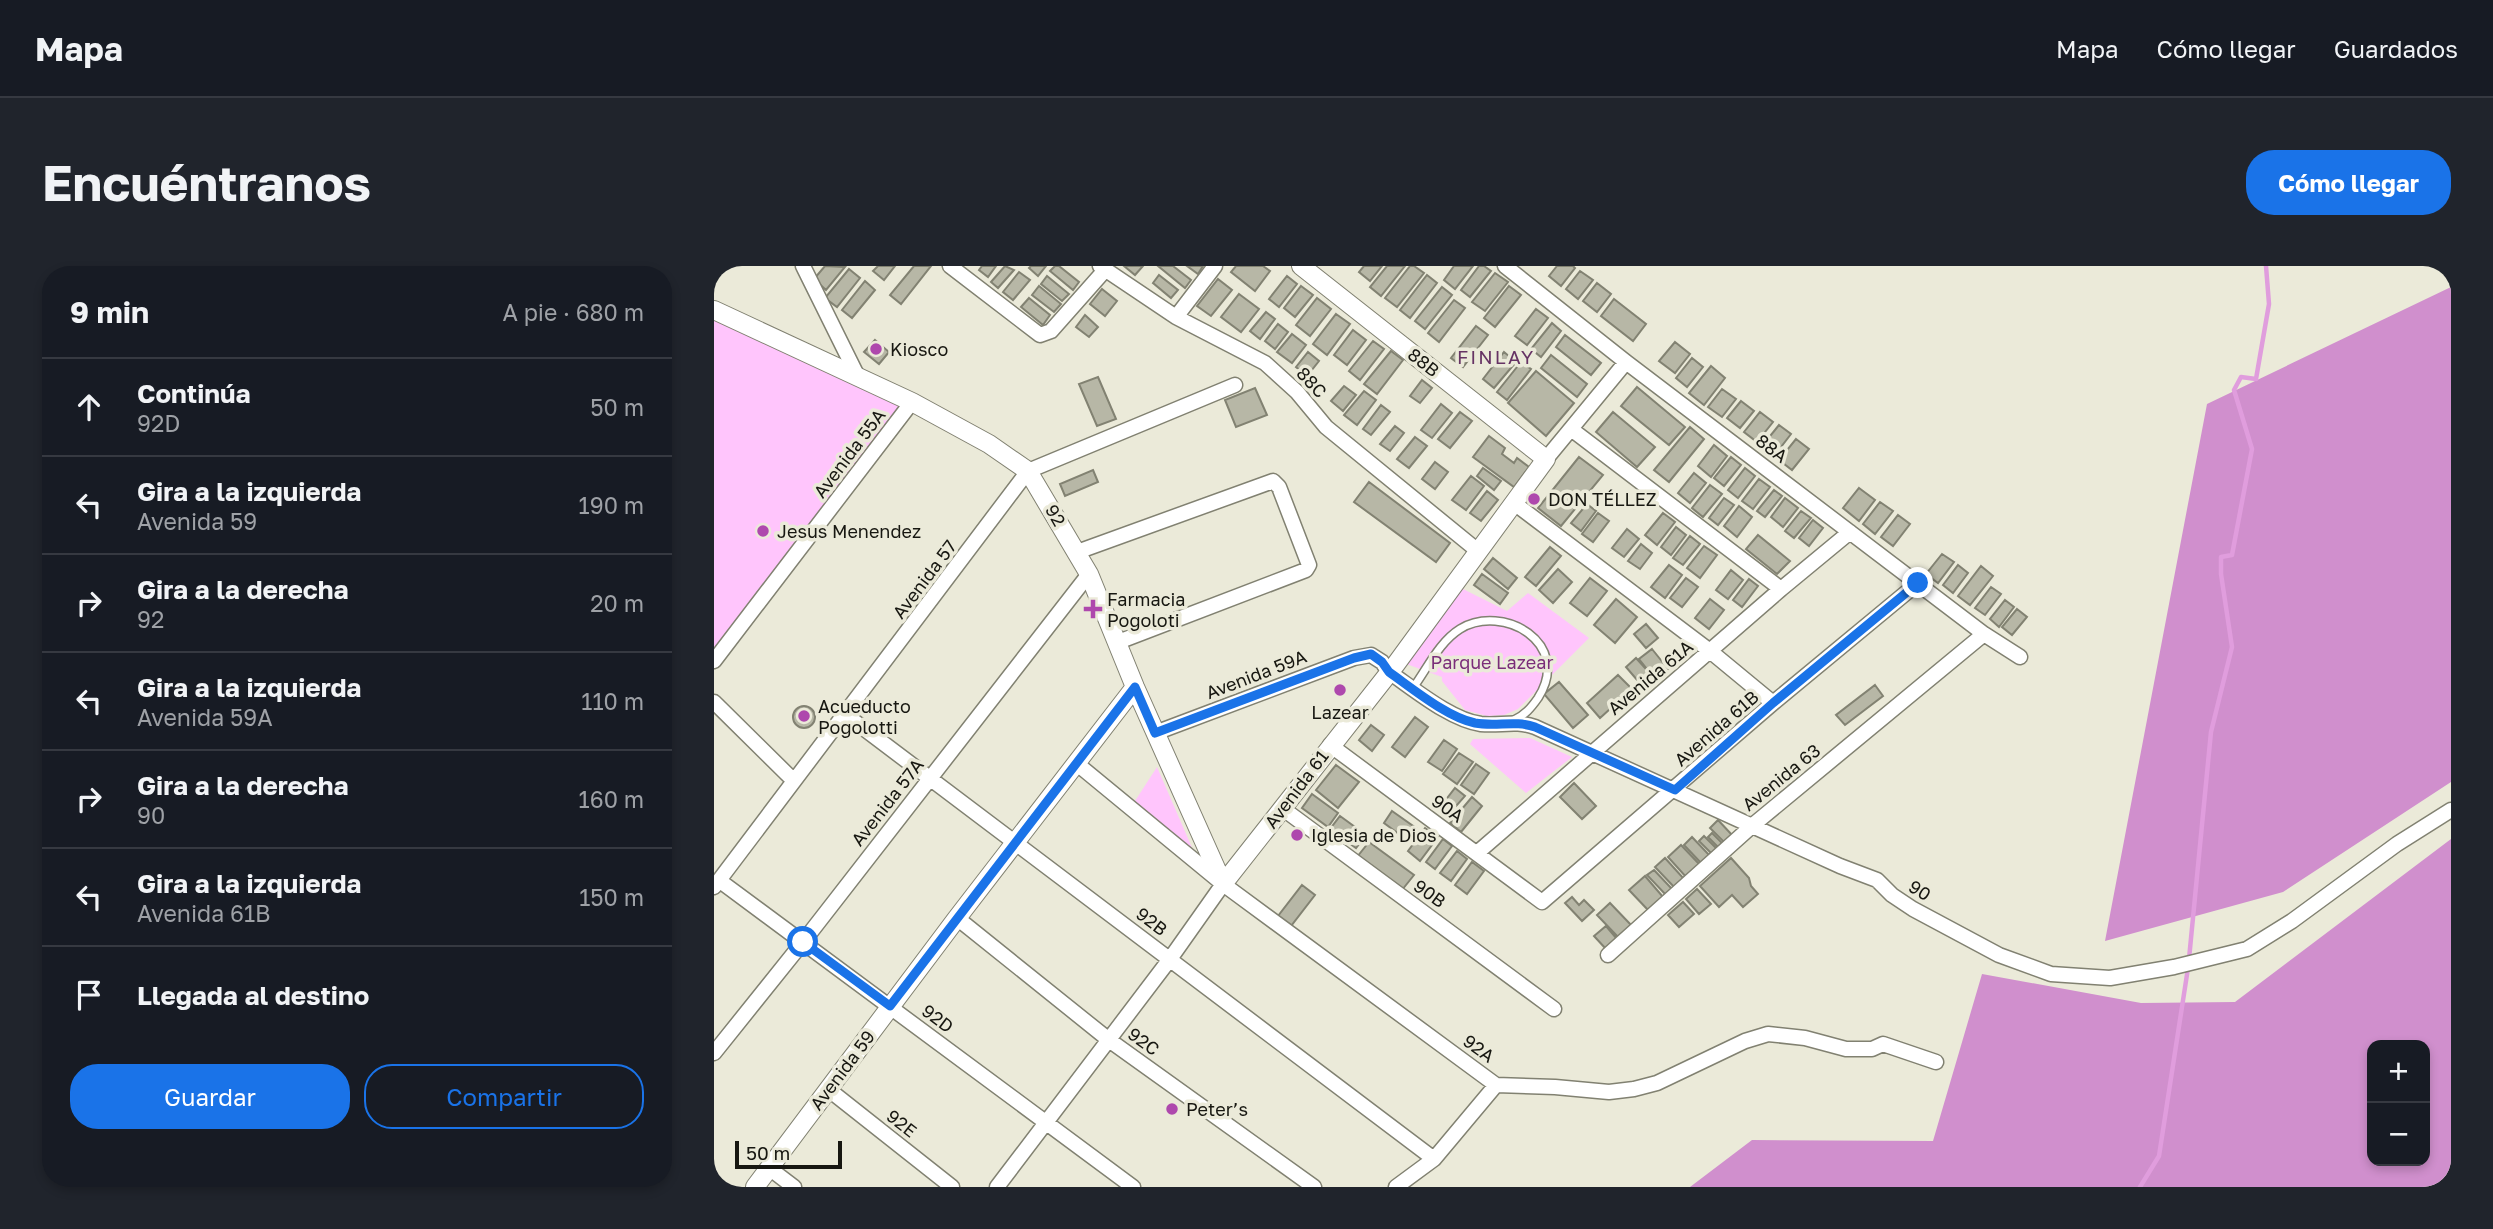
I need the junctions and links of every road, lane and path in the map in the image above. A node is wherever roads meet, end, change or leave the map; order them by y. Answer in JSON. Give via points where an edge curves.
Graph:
{"nodes":[{"id":1,"x":803,"y":266,"type":"edge"},
{"id":2,"x":950,"y":266,"type":"edge"},
{"id":3,"x":1215,"y":266,"type":"edge"},
{"id":4,"x":1301,"y":266,"type":"edge"},
{"id":5,"x":1505,"y":266,"type":"edge"},
{"id":6,"x":1102,"y":268,"type":"edge"},
{"id":7,"x":714,"y":310,"type":"edge"},
{"id":8,"x":1176,"y":317,"type":"junction"},
{"id":9,"x":1626,"y":362,"type":"junction"},
{"id":10,"x":858,"y":375,"type":"junction"},
{"id":11,"x":1235,"y":385,"type":"dead end"},
{"id":12,"x":912,"y":402,"type":"junction"},
{"id":13,"x":1571,"y":429,"type":"junction"},
{"id":14,"x":1546,"y":459,"type":"junction"},
{"id":15,"x":1028,"y":471,"type":"junction"},
{"id":16,"x":1514,"y":503,"type":"junction"},
{"id":17,"x":1850,"y":532,"type":"junction"},
{"id":18,"x":1478,"y":551,"type":"junction"},
{"id":19,"x":1077,"y":552,"type":"junction"},
{"id":20,"x":1089,"y":574,"type":"junction"},
{"id":21,"x":1918,"y":583,"type":"junction"},
{"id":22,"x":1781,"y":589,"type":"junction"},
{"id":23,"x":1984,"y":634,"type":"junction"},
{"id":24,"x":1118,"y":642,"type":"junction"},
{"id":25,"x":1710,"y":651,"type":"junction"},
{"id":26,"x":1371,"y":654,"type":"joint"},
{"id":27,"x":2020,"y":657,"type":"dead end"},
{"id":28,"x":714,"y":660,"type":"edge"},
{"id":29,"x":1389,"y":672,"type":"junction"},
{"id":30,"x":1135,"y":687,"type":"junction"},
{"id":31,"x":1413,"y":688,"type":"junction"},
{"id":32,"x":714,"y":703,"type":"edge"},
{"id":33,"x":1773,"y":703,"type":"junction"},
{"id":34,"x":846,"y":715,"type":"junction"},
{"id":35,"x":1509,"y":722,"type":"junction"},
{"id":36,"x":1155,"y":733,"type":"junction"},
{"id":37,"x":1330,"y":745,"type":"junction"},
{"id":38,"x":1591,"y":752,"type":"junction"},
{"id":39,"x":1076,"y":763,"type":"junction"},
{"id":40,"x":930,"y":777,"type":"junction"},
{"id":41,"x":793,"y":780,"type":"junction"},
{"id":42,"x":1675,"y":790,"type":"junction"},
{"id":43,"x":1282,"y":808,"type":"junction"},
{"id":44,"x":2451,"y":810,"type":"edge"},
{"id":45,"x":1754,"y":825,"type":"junction"},
{"id":46,"x":1015,"y":843,"type":"junction"},
{"id":47,"x":1477,"y":853,"type":"junction"},
{"id":48,"x":717,"y":884,"type":"edge"},
{"id":49,"x":1223,"y":884,"type":"junction"},
{"id":50,"x":1542,"y":902,"type":"joint"},
{"id":51,"x":957,"y":918,"type":"junction"},
{"id":52,"x":803,"y":942,"type":"junction"},
{"id":53,"x":1608,"y":955,"type":"dead end"},
{"id":54,"x":1170,"y":959,"type":"junction"},
{"id":55,"x":890,"y":1006,"type":"junction"},
{"id":56,"x":1554,"y":1009,"type":"dead end"},
{"id":57,"x":1109,"y":1040,"type":"junction"},
{"id":58,"x":714,"y":1053,"type":"edge"},
{"id":59,"x":1936,"y":1062,"type":"dead end"},
{"id":60,"x":1496,"y":1085,"type":"junction"},
{"id":61,"x":828,"y":1089,"type":"junction"},
{"id":62,"x":1045,"y":1122,"type":"junction"},
{"id":63,"x":1434,"y":1159,"type":"junction"},
{"id":64,"x":769,"y":1168,"type":"junction"},
{"id":65,"x":755,"y":1187,"type":"edge"},
{"id":66,"x":794,"y":1187,"type":"edge"},
{"id":67,"x":952,"y":1187,"type":"edge"},
{"id":68,"x":997,"y":1187,"type":"edge"},
{"id":69,"x":1133,"y":1187,"type":"edge"},
{"id":70,"x":1314,"y":1187,"type":"edge"},
{"id":71,"x":1396,"y":1187,"type":"edge"}],
"edges":[{"from":1,"to":10,"type":"street"},
{"from":2,"to":6,"type":"street","via":[[1040,335],[1051,331]]},
{"from":3,"to":8,"type":"street"},
{"from":4,"to":14,"type":"street","name":"88B"},
{"from":5,"to":9,"type":"street","name":"88A"},
{"from":6,"to":8,"type":"street","name":"88C"},
{"from":7,"to":10,"type":"street","name":"92"},
{"from":8,"to":18,"type":"street","name":"88C","via":[[1265,363],[1326,427]]},
{"from":9,"to":13,"type":"street","name":"Avenida 61"},
{"from":9,"to":17,"type":"street","name":"88A"},
{"from":10,"to":12,"type":"street","name":"92"},
{"from":11,"to":15,"type":"street"},
{"from":12,"to":15,"type":"street","name":"92"},
{"from":12,"to":28,"type":"street","name":"Avenida 55A"},
{"from":13,"to":14,"type":"street","name":"Avenida 61"},
{"from":13,"to":22,"type":"street"},
{"from":14,"to":16,"type":"street","name":"Avenida 61"},
{"from":15,"to":19,"type":"street","name":"92"},
{"from":15,"to":34,"type":"street","name":"Avenida 57"},
{"from":16,"to":18,"type":"street","name":"Avenida 61"},
{"from":16,"to":25,"type":"street"},
{"from":17,"to":21,"type":"street","name":"88A"},
{"from":17,"to":22,"type":"street","name":"Avenida 61A"},
{"from":18,"to":29,"type":"street","name":"Avenida 61"},
{"from":19,"to":20,"type":"street","name":"92"},
{"from":19,"to":24,"type":"street","via":[[1273,481],[1279,487],[1309,565],[1306,569]]},
{"from":20,"to":24,"type":"street","name":"92"},
{"from":20,"to":40,"type":"street","name":"Avenida 57A"},
{"from":21,"to":23,"type":"street","name":"88A"},
{"from":21,"to":33,"type":"street","name":"Avenida 61B"},
{"from":22,"to":25,"type":"street","name":"Avenida 61A"},
{"from":23,"to":27,"type":"street","name":"88A"},
{"from":23,"to":45,"type":"street","name":"Avenida 63"},
{"from":24,"to":30,"type":"street","name":"92"},
{"from":25,"to":33,"type":"street"},
{"from":25,"to":38,"type":"street","name":"Avenida 61A"},
{"from":26,"to":29,"type":"street","name":"90"},
{"from":26,"to":36,"type":"street","name":"Avenida 59A"},
{"from":29,"to":31,"type":"street","name":"90"},
{"from":29,"to":37,"type":"street","name":"Avenida 61"},
{"from":30,"to":36,"type":"street","name":"92"},
{"from":30,"to":39,"type":"street","name":"Avenida 59"},
{"from":31,"to":35,"type":"street","name":"90","via":[[1466,720],[1496,725]]},
{"from":31,"to":35,"type":"lane","via":[[1460,629],[1485,622],[1509,624],[1537,642],[1547,657],[1548,669],[1534,704]]},
{"from":32,"to":41,"type":"street"},
{"from":33,"to":42,"type":"street","name":"Avenida 61B"},
{"from":34,"to":40,"type":"street","name":"92B"},
{"from":34,"to":41,"type":"street","name":"Avenida 57"},
{"from":35,"to":38,"type":"street","name":"90","via":[[1535,727]]},
{"from":36,"to":49,"type":"street","name":"92"},
{"from":37,"to":43,"type":"street","name":"Avenida 61"},
{"from":37,"to":47,"type":"street","name":"90A"},
{"from":38,"to":42,"type":"street","name":"90"},
{"from":38,"to":47,"type":"street","name":"Avenida 61A"},
{"from":39,"to":46,"type":"street","name":"Avenida 59"},
{"from":39,"to":49,"type":"street","name":"92A"},
{"from":40,"to":46,"type":"street","name":"92B"},
{"from":40,"to":52,"type":"street","name":"Avenida 57A"},
{"from":41,"to":48,"type":"street","name":"Avenida 57"},
{"from":42,"to":45,"type":"street","name":"90"},
{"from":42,"to":50,"type":"street","name":"Avenida 61B"},
{"from":43,"to":49,"type":"street","name":"Avenida 61"},
{"from":43,"to":56,"type":"street","name":"90B"},
{"from":44,"to":45,"type":"street","name":"90","via":[[2247,949],[2110,978],[2051,974],[1998,956],[1913,909],[1877,880]]},
{"from":45,"to":53,"type":"street","name":"Avenida 63"},
{"from":46,"to":51,"type":"street","name":"Avenida 59"},
{"from":46,"to":54,"type":"street","name":"92B"},
{"from":47,"to":50,"type":"street","name":"90A"},
{"from":48,"to":52,"type":"street","name":"92D"},
{"from":49,"to":54,"type":"street","name":"Avenida 61"},
{"from":49,"to":60,"type":"street","name":"92A"},
{"from":51,"to":55,"type":"street","name":"Avenida 59"},
{"from":51,"to":57,"type":"street","name":"92C"},
{"from":52,"to":55,"type":"street","name":"92D"},
{"from":52,"to":58,"type":"street","name":"Avenida 57A"},
{"from":54,"to":57,"type":"street","name":"Avenida 61"},
{"from":54,"to":63,"type":"street","name":"92B"},
{"from":55,"to":61,"type":"street","name":"Avenida 59"},
{"from":55,"to":62,"type":"street","name":"92D"},
{"from":57,"to":62,"type":"street","name":"Avenida 61"},
{"from":57,"to":70,"type":"street","name":"92C"},
{"from":59,"to":60,"type":"street","name":"92A","via":[[1883,1044],[1846,1049],[1768,1034],[1634,1089],[1609,1092]]},
{"from":60,"to":63,"type":"street"},
{"from":61,"to":64,"type":"street","name":"Avenida 59"},
{"from":61,"to":67,"type":"street","name":"92E"},
{"from":62,"to":68,"type":"street","name":"Avenida 61"},
{"from":62,"to":69,"type":"street","name":"92D"},
{"from":63,"to":71,"type":"street"},
{"from":64,"to":65,"type":"street","name":"Avenida 59"},
{"from":64,"to":66,"type":"street"}]}
